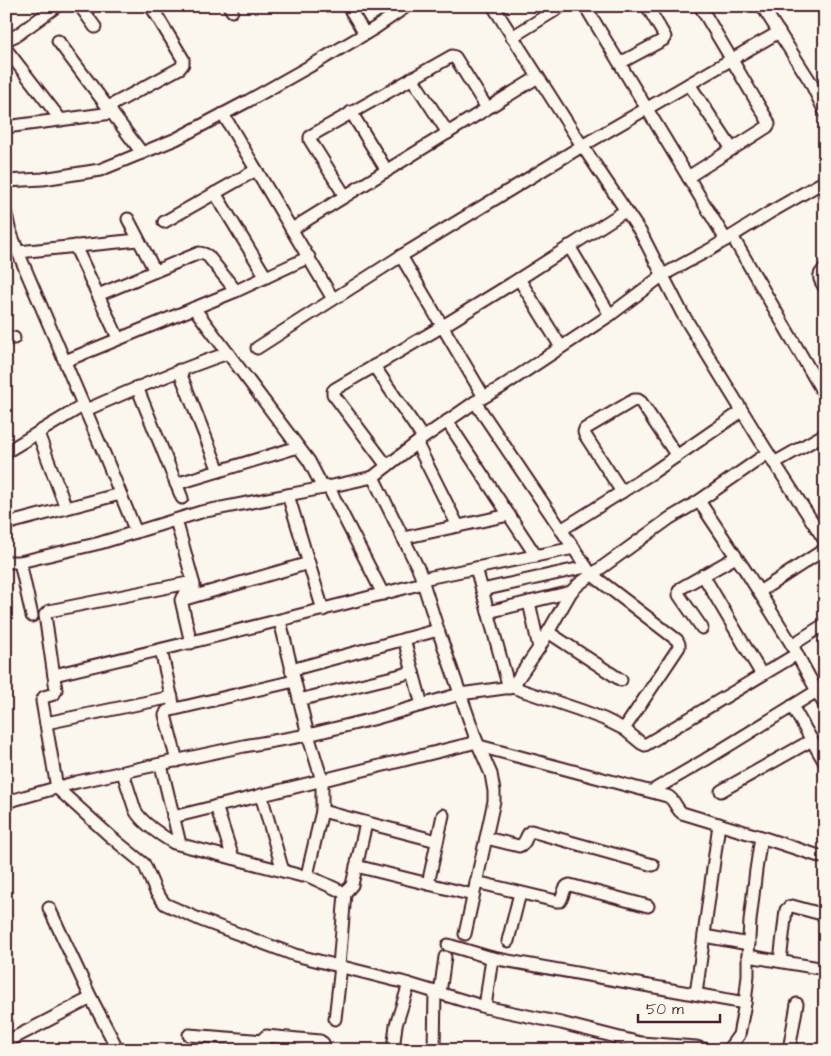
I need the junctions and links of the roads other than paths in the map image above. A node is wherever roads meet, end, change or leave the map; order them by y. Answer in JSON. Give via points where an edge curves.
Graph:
{"nodes":[{"id":1,"x":58,"y":6,"type":"edge"},
{"id":2,"x":80,"y":6,"type":"edge"},
{"id":3,"x":151,"y":6,"type":"edge"},
{"id":4,"x":348,"y":6,"type":"edge"},
{"id":5,"x":407,"y":6,"type":"edge"},
{"id":6,"x":493,"y":6,"type":"edge"},
{"id":7,"x":562,"y":6,"type":"edge"},
{"id":8,"x":585,"y":6,"type":"edge"},
{"id":9,"x":647,"y":6,"type":"edge"},
{"id":10,"x":700,"y":6,"type":"edge"},
{"id":11,"x":762,"y":6,"type":"edge"},
{"id":12,"x":95,"y":27,"type":"dead end"},
{"id":13,"x":779,"y":32,"type":"junction"},
{"id":14,"x":365,"y":34,"type":"junction"},
{"id":15,"x":512,"y":37,"type":"junction"},
{"id":16,"x":6,"y":40,"type":"edge"},
{"id":17,"x":58,"y":41,"type":"dead end"},
{"id":18,"x":6,"y":49,"type":"edge"},
{"id":19,"x":731,"y":59,"type":"junction"},
{"id":20,"x":620,"y":63,"type":"junction"},
{"id":21,"x":538,"y":77,"type":"junction"},
{"id":22,"x":412,"y":78,"type":"junction"},
{"id":23,"x":689,"y":84,"type":"junction"},
{"id":24,"x":821,"y":95,"type":"edge"},
{"id":25,"x":487,"y":108,"type":"junction"},
{"id":26,"x":648,"y":109,"type":"junction"},
{"id":27,"x":110,"y":110,"type":"junction"},
{"id":28,"x":351,"y":112,"type":"junction"},
{"id":29,"x":825,"y":112,"type":"edge"},
{"id":30,"x":223,"y":114,"type":"junction"},
{"id":31,"x":61,"y":120,"type":"junction"},
{"id":32,"x":6,"y":127,"type":"edge"},
{"id":33,"x":448,"y":133,"type":"junction"},
{"id":34,"x":582,"y":146,"type":"junction"},
{"id":35,"x":732,"y":149,"type":"junction"},
{"id":36,"x":142,"y":153,"type":"junction"},
{"id":37,"x":256,"y":170,"type":"junction"},
{"id":38,"x":387,"y":170,"type":"junction"},
{"id":39,"x":688,"y":177,"type":"junction"},
{"id":40,"x":825,"y":180,"type":"edge"},
{"id":41,"x":6,"y":181,"type":"edge"},
{"id":42,"x":215,"y":193,"type":"junction"},
{"id":43,"x":345,"y":196,"type":"junction"},
{"id":44,"x":625,"y":211,"type":"junction"},
{"id":45,"x":6,"y":214,"type":"edge"},
{"id":46,"x":128,"y":219,"type":"dead end"},
{"id":47,"x":164,"y":222,"type":"dead end"},
{"id":48,"x":292,"y":229,"type":"junction"},
{"id":49,"x":729,"y":238,"type":"junction"},
{"id":50,"x":138,"y":240,"type":"junction"},
{"id":51,"x":75,"y":246,"type":"junction"},
{"id":52,"x":569,"y":246,"type":"junction"},
{"id":53,"x":18,"y":252,"type":"junction"},
{"id":54,"x":401,"y":256,"type":"junction"},
{"id":55,"x":309,"y":257,"type":"junction"},
{"id":56,"x":825,"y":269,"type":"edge"},
{"id":57,"x":155,"y":271,"type":"junction"},
{"id":58,"x":663,"y":275,"type":"junction"},
{"id":59,"x":266,"y":277,"type":"junction"},
{"id":60,"x":519,"y":279,"type":"junction"},
{"id":61,"x":825,"y":288,"type":"edge"},
{"id":62,"x":236,"y":291,"type":"junction"},
{"id":63,"x":98,"y":295,"type":"junction"},
{"id":64,"x":333,"y":299,"type":"junction"},
{"id":65,"x":194,"y":308,"type":"junction"},
{"id":66,"x":610,"y":315,"type":"junction"},
{"id":67,"x":443,"y":326,"type":"junction"},
{"id":68,"x":118,"y":338,"type":"junction"},
{"id":69,"x":560,"y":347,"type":"junction"},
{"id":70,"x":257,"y":348,"type":"dead end"},
{"id":71,"x":228,"y":352,"type":"junction"},
{"id":72,"x":65,"y":361,"type":"junction"},
{"id":73,"x":374,"y":366,"type":"junction"},
{"id":74,"x":179,"y":370,"type":"junction"},
{"id":75,"x":137,"y":387,"type":"junction"},
{"id":76,"x":825,"y":396,"type":"edge"},
{"id":77,"x":480,"y":399,"type":"junction"},
{"id":78,"x":85,"y":408,"type":"junction"},
{"id":79,"x":742,"y":411,"type":"junction"},
{"id":80,"x":447,"y":421,"type":"junction"},
{"id":81,"x":38,"y":433,"type":"junction"},
{"id":82,"x":825,"y":434,"type":"edge"},
{"id":83,"x":420,"y":441,"type":"junction"},
{"id":84,"x":298,"y":446,"type":"junction"},
{"id":85,"x":6,"y":452,"type":"edge"},
{"id":86,"x":768,"y":453,"type":"junction"},
{"id":87,"x":676,"y":456,"type":"junction"},
{"id":88,"x":774,"y":463,"type":"junction"},
{"id":89,"x":387,"y":466,"type":"junction"},
{"id":90,"x":219,"y":471,"type":"junction"},
{"id":91,"x":373,"y":477,"type":"junction"},
{"id":92,"x":176,"y":484,"type":"junction"},
{"id":93,"x":326,"y":487,"type":"junction"},
{"id":94,"x":622,"y":492,"type":"junction"},
{"id":95,"x":120,"y":494,"type":"junction"},
{"id":96,"x":288,"y":495,"type":"junction"},
{"id":97,"x":182,"y":498,"type":"dead end"},
{"id":98,"x":699,"y":501,"type":"junction"},
{"id":99,"x":66,"y":508,"type":"junction"},
{"id":100,"x":509,"y":515,"type":"junction"},
{"id":101,"x":176,"y":520,"type":"junction"},
{"id":102,"x":6,"y":524,"type":"edge"},
{"id":103,"x":458,"y":526,"type":"junction"},
{"id":104,"x":561,"y":530,"type":"junction"},
{"id":105,"x":136,"y":532,"type":"junction"},
{"id":106,"x":403,"y":538,"type":"junction"},
{"id":107,"x":825,"y":540,"type":"edge"},
{"id":108,"x":574,"y":548,"type":"junction"},
{"id":109,"x":825,"y":549,"type":"edge"},
{"id":110,"x":536,"y":556,"type":"junction"},
{"id":111,"x":736,"y":557,"type":"junction"},
{"id":112,"x":6,"y":562,"type":"edge"},
{"id":113,"x":20,"y":562,"type":"junction"},
{"id":114,"x":309,"y":563,"type":"junction"},
{"id":115,"x":476,"y":568,"type":"junction"},
{"id":116,"x":588,"y":570,"type":"junction"},
{"id":117,"x":703,"y":575,"type":"junction"},
{"id":118,"x":422,"y":581,"type":"junction"},
{"id":119,"x":193,"y":582,"type":"junction"},
{"id":120,"x":482,"y":590,"type":"junction"},
{"id":121,"x":571,"y":592,"type":"junction"},
{"id":122,"x":759,"y":592,"type":"junction"},
{"id":123,"x":383,"y":594,"type":"junction"},
{"id":124,"x":181,"y":600,"type":"junction"},
{"id":125,"x":529,"y":602,"type":"junction"},
{"id":126,"x":323,"y":610,"type":"junction"},
{"id":127,"x":488,"y":612,"type":"junction"},
{"id":128,"x":32,"y":616,"type":"dead end"},
{"id":129,"x":280,"y":621,"type":"junction"},
{"id":130,"x":825,"y":624,"type":"edge"},
{"id":131,"x":702,"y":628,"type":"dead end"},
{"id":132,"x":438,"y":630,"type":"junction"},
{"id":133,"x":548,"y":632,"type":"junction"},
{"id":134,"x":404,"y":639,"type":"junction"},
{"id":135,"x":191,"y":643,"type":"junction"},
{"id":136,"x":539,"y":648,"type":"junction"},
{"id":137,"x":795,"y":649,"type":"junction"},
{"id":138,"x":161,"y":650,"type":"junction"},
{"id":139,"x":413,"y":672,"type":"junction"},
{"id":140,"x":54,"y":675,"type":"junction"},
{"id":141,"x":293,"y":675,"type":"junction"},
{"id":142,"x":762,"y":676,"type":"junction"},
{"id":143,"x":621,"y":680,"type":"dead end"},
{"id":144,"x":510,"y":688,"type":"junction"},
{"id":145,"x":821,"y":688,"type":"edge"},
{"id":146,"x":460,"y":694,"type":"junction"},
{"id":147,"x":172,"y":697,"type":"junction"},
{"id":148,"x":299,"y":700,"type":"junction"},
{"id":149,"x":422,"y":705,"type":"junction"},
{"id":150,"x":792,"y":706,"type":"junction"},
{"id":151,"x":825,"y":706,"type":"edge"},
{"id":152,"x":174,"y":709,"type":"junction"},
{"id":153,"x":46,"y":723,"type":"junction"},
{"id":154,"x":624,"y":729,"type":"junction"},
{"id":155,"x":308,"y":735,"type":"junction"},
{"id":156,"x":812,"y":740,"type":"junction"},
{"id":157,"x":478,"y":744,"type":"junction"},
{"id":158,"x":177,"y":761,"type":"junction"},
{"id":159,"x":825,"y":763,"type":"edge"},
{"id":160,"x":160,"y":765,"type":"junction"},
{"id":161,"x":123,"y":773,"type":"junction"},
{"id":162,"x":322,"y":780,"type":"junction"},
{"id":163,"x":57,"y":788,"type":"junction"},
{"id":164,"x":652,"y":791,"type":"junction"},
{"id":165,"x":721,"y":791,"type":"dead end"},
{"id":166,"x":261,"y":795,"type":"junction"},
{"id":167,"x":6,"y":802,"type":"edge"},
{"id":168,"x":216,"y":806,"type":"junction"},
{"id":169,"x":322,"y":811,"type":"junction"},
{"id":170,"x":443,"y":815,"type":"dead end"},
{"id":171,"x":173,"y":817,"type":"junction"},
{"id":172,"x":366,"y":823,"type":"junction"},
{"id":173,"x":719,"y":824,"type":"junction"},
{"id":174,"x":762,"y":837,"type":"junction"},
{"id":175,"x":486,"y":838,"type":"junction"},
{"id":176,"x":437,"y":841,"type":"junction"},
{"id":177,"x":180,"y":844,"type":"junction"},
{"id":178,"x":233,"y":858,"type":"junction"},
{"id":179,"x":825,"y":858,"type":"edge"},
{"id":180,"x":653,"y":865,"type":"dead end"},
{"id":181,"x":356,"y":866,"type":"junction"},
{"id":182,"x":283,"y":871,"type":"junction"},
{"id":183,"x":306,"y":875,"type":"junction"},
{"id":184,"x":476,"y":882,"type":"junction"},
{"id":185,"x":428,"y":884,"type":"junction"},
{"id":186,"x":345,"y":892,"type":"junction"},
{"id":187,"x":520,"y":892,"type":"junction"},
{"id":188,"x":473,"y":895,"type":"junction"},
{"id":189,"x":648,"y":906,"type":"dead end"},
{"id":190,"x":49,"y":908,"type":"dead end"},
{"id":191,"x":825,"y":915,"type":"edge"},
{"id":192,"x":465,"y":934,"type":"dead end"},
{"id":193,"x":704,"y":936,"type":"junction"},
{"id":194,"x":508,"y":941,"type":"dead end"},
{"id":195,"x":749,"y":944,"type":"junction"},
{"id":196,"x":448,"y":945,"type":"dead end"},
{"id":197,"x":748,"y":956,"type":"junction"},
{"id":198,"x":445,"y":957,"type":"dead end"},
{"id":199,"x":492,"y":958,"type":"junction"},
{"id":200,"x":780,"y":961,"type":"junction"},
{"id":201,"x":340,"y":966,"type":"junction"},
{"id":202,"x":825,"y":969,"type":"edge"},
{"id":203,"x":409,"y":984,"type":"junction"},
{"id":204,"x":438,"y":992,"type":"junction"},
{"id":205,"x":696,"y":994,"type":"junction"},
{"id":206,"x":91,"y":998,"type":"junction"},
{"id":207,"x":745,"y":1003,"type":"junction"},
{"id":208,"x":797,"y":1004,"type":"dead end"},
{"id":209,"x":485,"y":1007,"type":"junction"},
{"id":210,"x":335,"y":1019,"type":"dead end"},
{"id":211,"x":189,"y":1035,"type":"dead end"},
{"id":212,"x":6,"y":1042,"type":"edge"},
{"id":213,"x":263,"y":1045,"type":"edge"},
{"id":214,"x":118,"y":1050,"type":"edge"},
{"id":215,"x":325,"y":1050,"type":"edge"},
{"id":216,"x":393,"y":1050,"type":"edge"},
{"id":217,"x":434,"y":1050,"type":"edge"},
{"id":218,"x":707,"y":1050,"type":"edge"},
{"id":219,"x":728,"y":1050,"type":"edge"},
{"id":220,"x":789,"y":1050,"type":"edge"}],
"edges":[{"from":1,"to":16,"type":"street"},
{"from":2,"to":12,"type":"street"},
{"from":3,"to":27,"type":"street","via":[[183,64]]},
{"from":4,"to":14,"type":"street"},
{"from":5,"to":14,"type":"street"},
{"from":6,"to":15,"type":"street"},
{"from":7,"to":15,"type":"street"},
{"from":8,"to":20,"type":"street"},
{"from":9,"to":20,"type":"street","via":[[665,38]]},
{"from":10,"to":19,"type":"street"},
{"from":11,"to":13,"type":"street"},
{"from":13,"to":19,"type":"street"},
{"from":13,"to":24,"type":"street"},
{"from":14,"to":30,"type":"street"},
{"from":15,"to":21,"type":"street"},
{"from":17,"to":27,"type":"street"},
{"from":18,"to":31,"type":"street"},
{"from":19,"to":23,"type":"street"},
{"from":19,"to":35,"type":"street","via":[[769,124]]},
{"from":20,"to":26,"type":"street"},
{"from":21,"to":25,"type":"street"},
{"from":21,"to":34,"type":"street"},
{"from":22,"to":25,"type":"street","via":[[452,56]]},
{"from":22,"to":28,"type":"street"},
{"from":22,"to":33,"type":"street"},
{"from":23,"to":26,"type":"street"},
{"from":23,"to":35,"type":"street"},
{"from":24,"to":29,"type":"street"},
{"from":25,"to":33,"type":"street"},
{"from":26,"to":34,"type":"street"},
{"from":26,"to":39,"type":"street"},
{"from":27,"to":31,"type":"street"},
{"from":27,"to":36,"type":"street"},
{"from":28,"to":38,"type":"street"},
{"from":28,"to":43,"type":"street","via":[[310,137]]},
{"from":30,"to":36,"type":"street"},
{"from":30,"to":37,"type":"street"},
{"from":31,"to":32,"type":"street"},
{"from":33,"to":38,"type":"street"},
{"from":34,"to":44,"type":"street"},
{"from":34,"to":54,"type":"street"},
{"from":35,"to":39,"type":"street"},
{"from":36,"to":41,"type":"street","via":[[100,170]]},
{"from":37,"to":42,"type":"street"},
{"from":37,"to":48,"type":"street"},
{"from":38,"to":43,"type":"street"},
{"from":39,"to":49,"type":"street"},
{"from":40,"to":49,"type":"street"},
{"from":42,"to":47,"type":"street"},
{"from":42,"to":59,"type":"street"},
{"from":43,"to":48,"type":"street"},
{"from":44,"to":52,"type":"street"},
{"from":44,"to":58,"type":"street","via":[[641,233]]},
{"from":45,"to":53,"type":"street"},
{"from":46,"to":50,"type":"street"},
{"from":48,"to":55,"type":"street"},
{"from":49,"to":58,"type":"street"},
{"from":49,"to":76,"type":"street"},
{"from":50,"to":51,"type":"street"},
{"from":50,"to":57,"type":"street"},
{"from":51,"to":53,"type":"street"},
{"from":51,"to":63,"type":"street"},
{"from":52,"to":60,"type":"street"},
{"from":52,"to":66,"type":"street"},
{"from":53,"to":72,"type":"street"},
{"from":54,"to":64,"type":"street"},
{"from":54,"to":67,"type":"street"},
{"from":55,"to":59,"type":"street"},
{"from":55,"to":64,"type":"street"},
{"from":56,"to":61,"type":"street","via":[[819,279]]},
{"from":57,"to":62,"type":"street","via":[[200,253],[208,256]]},
{"from":57,"to":63,"type":"street"},
{"from":58,"to":66,"type":"street"},
{"from":58,"to":79,"type":"street","via":[[682,313]]},
{"from":59,"to":62,"type":"street"},
{"from":60,"to":67,"type":"street"},
{"from":60,"to":69,"type":"street"},
{"from":62,"to":65,"type":"street"},
{"from":63,"to":68,"type":"street"},
{"from":64,"to":70,"type":"street"},
{"from":65,"to":68,"type":"street"},
{"from":65,"to":71,"type":"street"},
{"from":66,"to":69,"type":"street"},
{"from":67,"to":73,"type":"street"},
{"from":67,"to":77,"type":"street"},
{"from":68,"to":72,"type":"street"},
{"from":69,"to":77,"type":"street"},
{"from":71,"to":74,"type":"street"},
{"from":71,"to":84,"type":"street"},
{"from":72,"to":78,"type":"street"},
{"from":73,"to":83,"type":"street"},
{"from":73,"to":89,"type":"street","via":[[335,389],[333,394]]},
{"from":74,"to":75,"type":"street"},
{"from":74,"to":90,"type":"street"},
{"from":75,"to":78,"type":"street"},
{"from":75,"to":92,"type":"street"},
{"from":77,"to":80,"type":"street"},
{"from":77,"to":104,"type":"street"},
{"from":78,"to":81,"type":"street"},
{"from":78,"to":95,"type":"street"},
{"from":79,"to":86,"type":"street"},
{"from":79,"to":87,"type":"street"},
{"from":80,"to":83,"type":"street"},
{"from":80,"to":100,"type":"street"},
{"from":81,"to":85,"type":"street"},
{"from":81,"to":99,"type":"street"},
{"from":82,"to":88,"type":"street"},
{"from":83,"to":89,"type":"street"},
{"from":83,"to":103,"type":"street"},
{"from":84,"to":90,"type":"street"},
{"from":84,"to":93,"type":"street"},
{"from":86,"to":88,"type":"street"},
{"from":86,"to":98,"type":"street"},
{"from":87,"to":94,"type":"street"},
{"from":87,"to":94,"type":"street","via":[[638,400],[586,429],[585,435]]},
{"from":88,"to":107,"type":"street"},
{"from":89,"to":91,"type":"street"},
{"from":90,"to":92,"type":"street"},
{"from":91,"to":93,"type":"street"},
{"from":91,"to":106,"type":"street"},
{"from":92,"to":97,"type":"street"},
{"from":93,"to":96,"type":"street"},
{"from":93,"to":123,"type":"street"},
{"from":94,"to":104,"type":"street"},
{"from":95,"to":99,"type":"street"},
{"from":95,"to":105,"type":"street"},
{"from":96,"to":101,"type":"street"},
{"from":96,"to":114,"type":"street"},
{"from":98,"to":111,"type":"street"},
{"from":98,"to":116,"type":"street"},
{"from":99,"to":102,"type":"street"},
{"from":100,"to":103,"type":"street"},
{"from":100,"to":110,"type":"street"},
{"from":101,"to":105,"type":"street"},
{"from":101,"to":119,"type":"street"},
{"from":103,"to":106,"type":"street"},
{"from":104,"to":108,"type":"street"},
{"from":105,"to":113,"type":"street"},
{"from":106,"to":118,"type":"street"},
{"from":108,"to":110,"type":"street"},
{"from":108,"to":116,"type":"street"},
{"from":109,"to":122,"type":"street"},
{"from":110,"to":115,"type":"street"},
{"from":111,"to":117,"type":"street"},
{"from":111,"to":122,"type":"street"},
{"from":112,"to":113,"type":"street"},
{"from":113,"to":128,"type":"street"},
{"from":114,"to":124,"type":"street"},
{"from":114,"to":126,"type":"street"},
{"from":115,"to":118,"type":"street"},
{"from":115,"to":120,"type":"street"},
{"from":116,"to":120,"type":"street"},
{"from":116,"to":121,"type":"street"},
{"from":116,"to":154,"type":"street","via":[[679,644]]},
{"from":117,"to":131,"type":"street","via":[[679,591]]},
{"from":117,"to":142,"type":"street"},
{"from":118,"to":123,"type":"street"},
{"from":118,"to":132,"type":"street"},
{"from":119,"to":124,"type":"street","via":[[194,589]]},
{"from":119,"to":140,"type":"street","via":[[49,611],[45,615]]},
{"from":120,"to":127,"type":"street"},
{"from":121,"to":125,"type":"street"},
{"from":121,"to":133,"type":"street"},
{"from":122,"to":137,"type":"street"},
{"from":123,"to":126,"type":"street"},
{"from":124,"to":135,"type":"street"},
{"from":125,"to":127,"type":"street"},
{"from":125,"to":136,"type":"street"},
{"from":126,"to":129,"type":"street"},
{"from":127,"to":144,"type":"street"},
{"from":129,"to":135,"type":"street"},
{"from":129,"to":141,"type":"street"},
{"from":130,"to":137,"type":"street"},
{"from":132,"to":134,"type":"street"},
{"from":132,"to":146,"type":"street"},
{"from":133,"to":136,"type":"street"},
{"from":133,"to":143,"type":"street"},
{"from":134,"to":139,"type":"street"},
{"from":134,"to":141,"type":"street"},
{"from":135,"to":138,"type":"street"},
{"from":136,"to":144,"type":"street"},
{"from":137,"to":142,"type":"street"},
{"from":137,"to":145,"type":"street"},
{"from":138,"to":140,"type":"street"},
{"from":138,"to":147,"type":"street"},
{"from":139,"to":148,"type":"street"},
{"from":139,"to":149,"type":"street"},
{"from":140,"to":153,"type":"street","via":[[56,692],[42,701]]},
{"from":141,"to":148,"type":"street"},
{"from":141,"to":152,"type":"street"},
{"from":142,"to":154,"type":"street","via":[[645,745]]},
{"from":144,"to":146,"type":"street"},
{"from":144,"to":154,"type":"street","via":[[580,710]]},
{"from":145,"to":150,"type":"street"},
{"from":145,"to":151,"type":"street"},
{"from":146,"to":149,"type":"street"},
{"from":146,"to":157,"type":"street"},
{"from":147,"to":152,"type":"street"},
{"from":147,"to":153,"type":"street"},
{"from":148,"to":155,"type":"street"},
{"from":149,"to":155,"type":"street"},
{"from":150,"to":156,"type":"street"},
{"from":150,"to":164,"type":"street"},
{"from":152,"to":158,"type":"street","via":[[165,715]]},
{"from":153,"to":163,"type":"street"},
{"from":155,"to":158,"type":"street"},
{"from":155,"to":162,"type":"street"},
{"from":156,"to":159,"type":"street"},
{"from":156,"to":165,"type":"street"},
{"from":157,"to":162,"type":"street"},
{"from":157,"to":164,"type":"street"},
{"from":157,"to":175,"type":"street","via":[[491,774],[494,791]]},
{"from":158,"to":160,"type":"street"},
{"from":160,"to":161,"type":"street"},
{"from":160,"to":171,"type":"street"},
{"from":161,"to":163,"type":"street"},
{"from":161,"to":177,"type":"street","via":[[134,810],[141,819]]},
{"from":162,"to":166,"type":"street"},
{"from":162,"to":169,"type":"street"},
{"from":163,"to":167,"type":"street"},
{"from":163,"to":201,"type":"street","via":[[144,864],[165,904],[295,955]]},
{"from":164,"to":173,"type":"street","via":[[671,797],[682,813]]},
{"from":166,"to":168,"type":"street"},
{"from":166,"to":182,"type":"street"},
{"from":168,"to":171,"type":"street"},
{"from":168,"to":178,"type":"street"},
{"from":169,"to":172,"type":"street"},
{"from":169,"to":183,"type":"street"},
{"from":170,"to":176,"type":"street"},
{"from":171,"to":177,"type":"street"},
{"from":172,"to":176,"type":"street"},
{"from":172,"to":181,"type":"street"},
{"from":173,"to":174,"type":"street"},
{"from":173,"to":193,"type":"street"},
{"from":174,"to":179,"type":"street"},
{"from":174,"to":195,"type":"street"},
{"from":175,"to":180,"type":"street","via":[[522,846],[531,831]]},
{"from":175,"to":184,"type":"street"},
{"from":176,"to":185,"type":"street"},
{"from":177,"to":178,"type":"street"},
{"from":178,"to":182,"type":"street"},
{"from":181,"to":185,"type":"street"},
{"from":181,"to":186,"type":"street","via":[[352,885]]},
{"from":182,"to":183,"type":"street"},
{"from":183,"to":186,"type":"street"},
{"from":184,"to":187,"type":"street"},
{"from":184,"to":188,"type":"street"},
{"from":185,"to":188,"type":"street"},
{"from":186,"to":201,"type":"street"},
{"from":187,"to":189,"type":"street","via":[[560,901],[567,885],[570,885]]},
{"from":187,"to":194,"type":"street"},
{"from":188,"to":192,"type":"street"},
{"from":190,"to":206,"type":"street"},
{"from":191,"to":200,"type":"street","via":[[792,906],[786,910]]},
{"from":193,"to":195,"type":"street"},
{"from":193,"to":205,"type":"street"},
{"from":195,"to":197,"type":"street"},
{"from":196,"to":199,"type":"street"},
{"from":197,"to":200,"type":"street"},
{"from":197,"to":207,"type":"street"},
{"from":198,"to":204,"type":"street"},
{"from":199,"to":205,"type":"street"},
{"from":199,"to":209,"type":"street"},
{"from":200,"to":202,"type":"street"},
{"from":201,"to":203,"type":"street"},
{"from":201,"to":210,"type":"street"},
{"from":203,"to":204,"type":"street"},
{"from":203,"to":216,"type":"street","via":[[396,1025]]},
{"from":204,"to":209,"type":"street"},
{"from":204,"to":217,"type":"street"},
{"from":205,"to":207,"type":"street"},
{"from":206,"to":212,"type":"street"},
{"from":206,"to":214,"type":"street"},
{"from":207,"to":219,"type":"street","via":[[739,1035]]},
{"from":208,"to":220,"type":"street"},
{"from":209,"to":218,"type":"street","via":[[641,1043]]},
{"from":211,"to":213,"type":"street"},
{"from":213,"to":215,"type":"street","via":[[266,1036],[320,1041]]}]}
